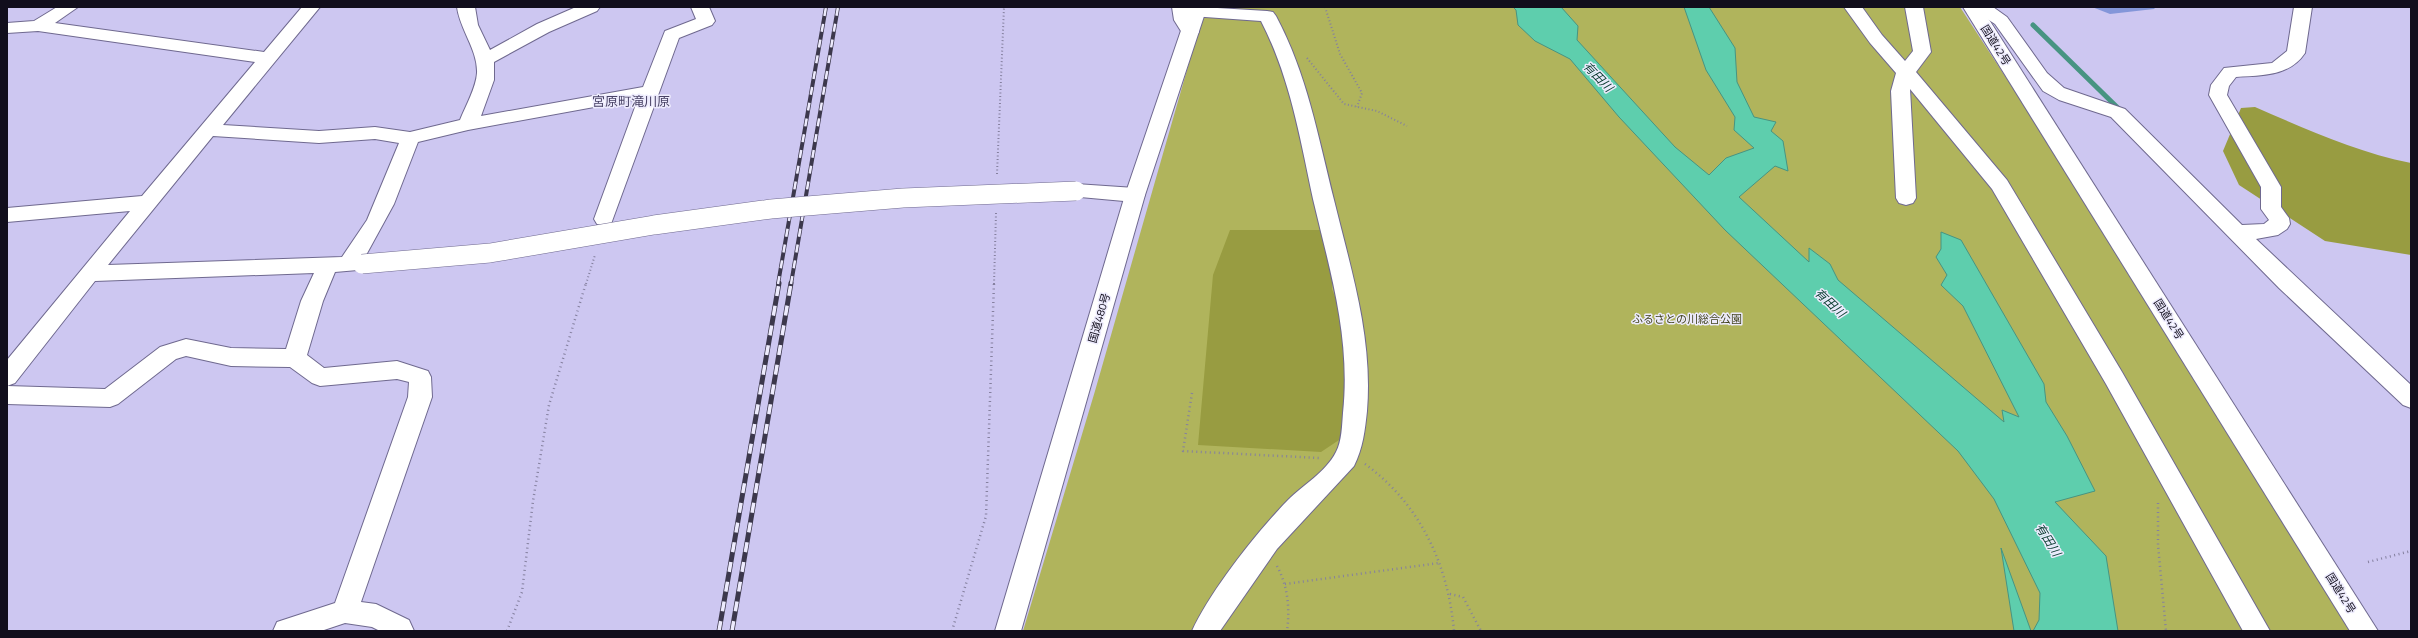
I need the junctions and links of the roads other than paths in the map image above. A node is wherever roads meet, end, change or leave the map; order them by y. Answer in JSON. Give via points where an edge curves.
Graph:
{"nodes":[{"id":1,"x":69,"y":7,"type":"edge"},
{"id":2,"x":311,"y":7,"type":"edge"},
{"id":3,"x":466,"y":7,"type":"edge"},
{"id":4,"x":591,"y":7,"type":"edge"},
{"id":5,"x":700,"y":7,"type":"edge"},
{"id":6,"x":1853,"y":7,"type":"edge"},
{"id":7,"x":1914,"y":7,"type":"edge"},
{"id":8,"x":1972,"y":7,"type":"edge"},
{"id":9,"x":1978,"y":7,"type":"edge"},
{"id":10,"x":2303,"y":7,"type":"edge"},
{"id":11,"x":1192,"y":14,"type":"edge"},
{"id":12,"x":38,"y":26,"type":"junction"},
{"id":13,"x":7,"y":28,"type":"edge"},
{"id":14,"x":268,"y":58,"type":"junction"},
{"id":15,"x":484,"y":60,"type":"junction"},
{"id":16,"x":1906,"y":72,"type":"junction"},
{"id":17,"x":652,"y":91,"type":"junction"},
{"id":18,"x":468,"y":124,"type":"junction"},
{"id":19,"x":209,"y":130,"type":"junction"},
{"id":20,"x":410,"y":138,"type":"junction"},
{"id":21,"x":1135,"y":195,"type":"junction"},
{"id":22,"x":1906,"y":198,"type":"dead end"},
{"id":23,"x":148,"y":202,"type":"junction"},
{"id":24,"x":7,"y":215,"type":"edge"},
{"id":25,"x":604,"y":219,"type":"road end"},
{"id":26,"x":2236,"y":233,"type":"junction"},
{"id":27,"x":346,"y":265,"type":"junction"},
{"id":28,"x":91,"y":274,"type":"junction"},
{"id":29,"x":295,"y":358,"type":"junction"},
{"id":30,"x":7,"y":377,"type":"edge"},
{"id":31,"x":7,"y":395,"type":"edge"},
{"id":32,"x":2411,"y":399,"type":"edge"},
{"id":33,"x":345,"y":610,"type":"junction"},
{"id":34,"x":286,"y":631,"type":"edge"},
{"id":35,"x":401,"y":631,"type":"edge"},
{"id":36,"x":1008,"y":631,"type":"edge"},
{"id":37,"x":1205,"y":631,"type":"edge"},
{"id":38,"x":2257,"y":631,"type":"edge"},
{"id":39,"x":2365,"y":631,"type":"edge"}],
"edges":[{"from":1,"to":12,"type":"main road"},
{"from":2,"to":14,"type":"main road"},
{"from":3,"to":15,"type":"main road","via":[[466,21]]},
{"from":4,"to":15,"type":"main road","via":[[543,28]]},
{"from":5,"to":17,"type":"main road","via":[[706,21],[671,35]]},
{"from":6,"to":16,"type":"main road","via":[[1876,39]]},
{"from":7,"to":16,"type":"main road","via":[[1922,52]]},
{"from":8,"to":39,"type":"main road","name":"国道42号"},
{"from":9,"to":26,"type":"main road","via":[[1999,18],[2050,87],[2069,97],[2118,113]]},
{"from":10,"to":26,"type":"main road","via":[[2296,53],[2277,68],[2230,72],[2220,85],[2218,95],[2224,108],[2271,188],[2271,209],[2279,218],[2280,224],[2266,230]]},
{"from":11,"to":21,"type":"main road","name":"国道480号"},
{"from":11,"to":37,"type":"main road","via":[[1267,16],[1275,30],[1294,78],[1304,115],[1356,348],[1352,435],[1345,459],[1292,513],[1262,550]]},
{"from":12,"to":13,"type":"main road"},
{"from":12,"to":14,"type":"main road"},
{"from":14,"to":19,"type":"main road"},
{"from":15,"to":18,"type":"main road","via":[[486,74]]},
{"from":16,"to":22,"type":"main road","via":[[1901,84],[1900,98]]},
{"from":16,"to":38,"type":"main road","via":[[1987,169],[2011,203],[2129,403]]},
{"from":17,"to":18,"type":"main road"},
{"from":17,"to":25,"type":"main road"},
{"from":18,"to":20,"type":"main road"},
{"from":19,"to":20,"type":"main road","via":[[319,137],[375,132]]},
{"from":19,"to":23,"type":"main road"},
{"from":20,"to":27,"type":"main road","via":[[379,219],[368,238]]},
{"from":21,"to":27,"type":"main road","bridge":true,"via":[[1076,191],[903,198],[771,209],[668,223],[498,252]]},
{"from":21,"to":36,"type":"main road","name":"国道480号"},
{"from":23,"to":24,"type":"main road"},
{"from":23,"to":28,"type":"main road"},
{"from":26,"to":32,"type":"main road"},
{"from":27,"to":28,"type":"main road"},
{"from":27,"to":29,"type":"main road","via":[[312,301]]},
{"from":28,"to":30,"type":"main road","via":[[28,348]]},
{"from":29,"to":31,"type":"main road","via":[[231,357],[186,347],[168,353],[110,398]]},
{"from":29,"to":33,"type":"main road","via":[[320,377],[397,370],[420,377],[420,397]]},
{"from":33,"to":34,"type":"main road"},
{"from":33,"to":35,"type":"main road","via":[[376,616],[400,628]]}]}
